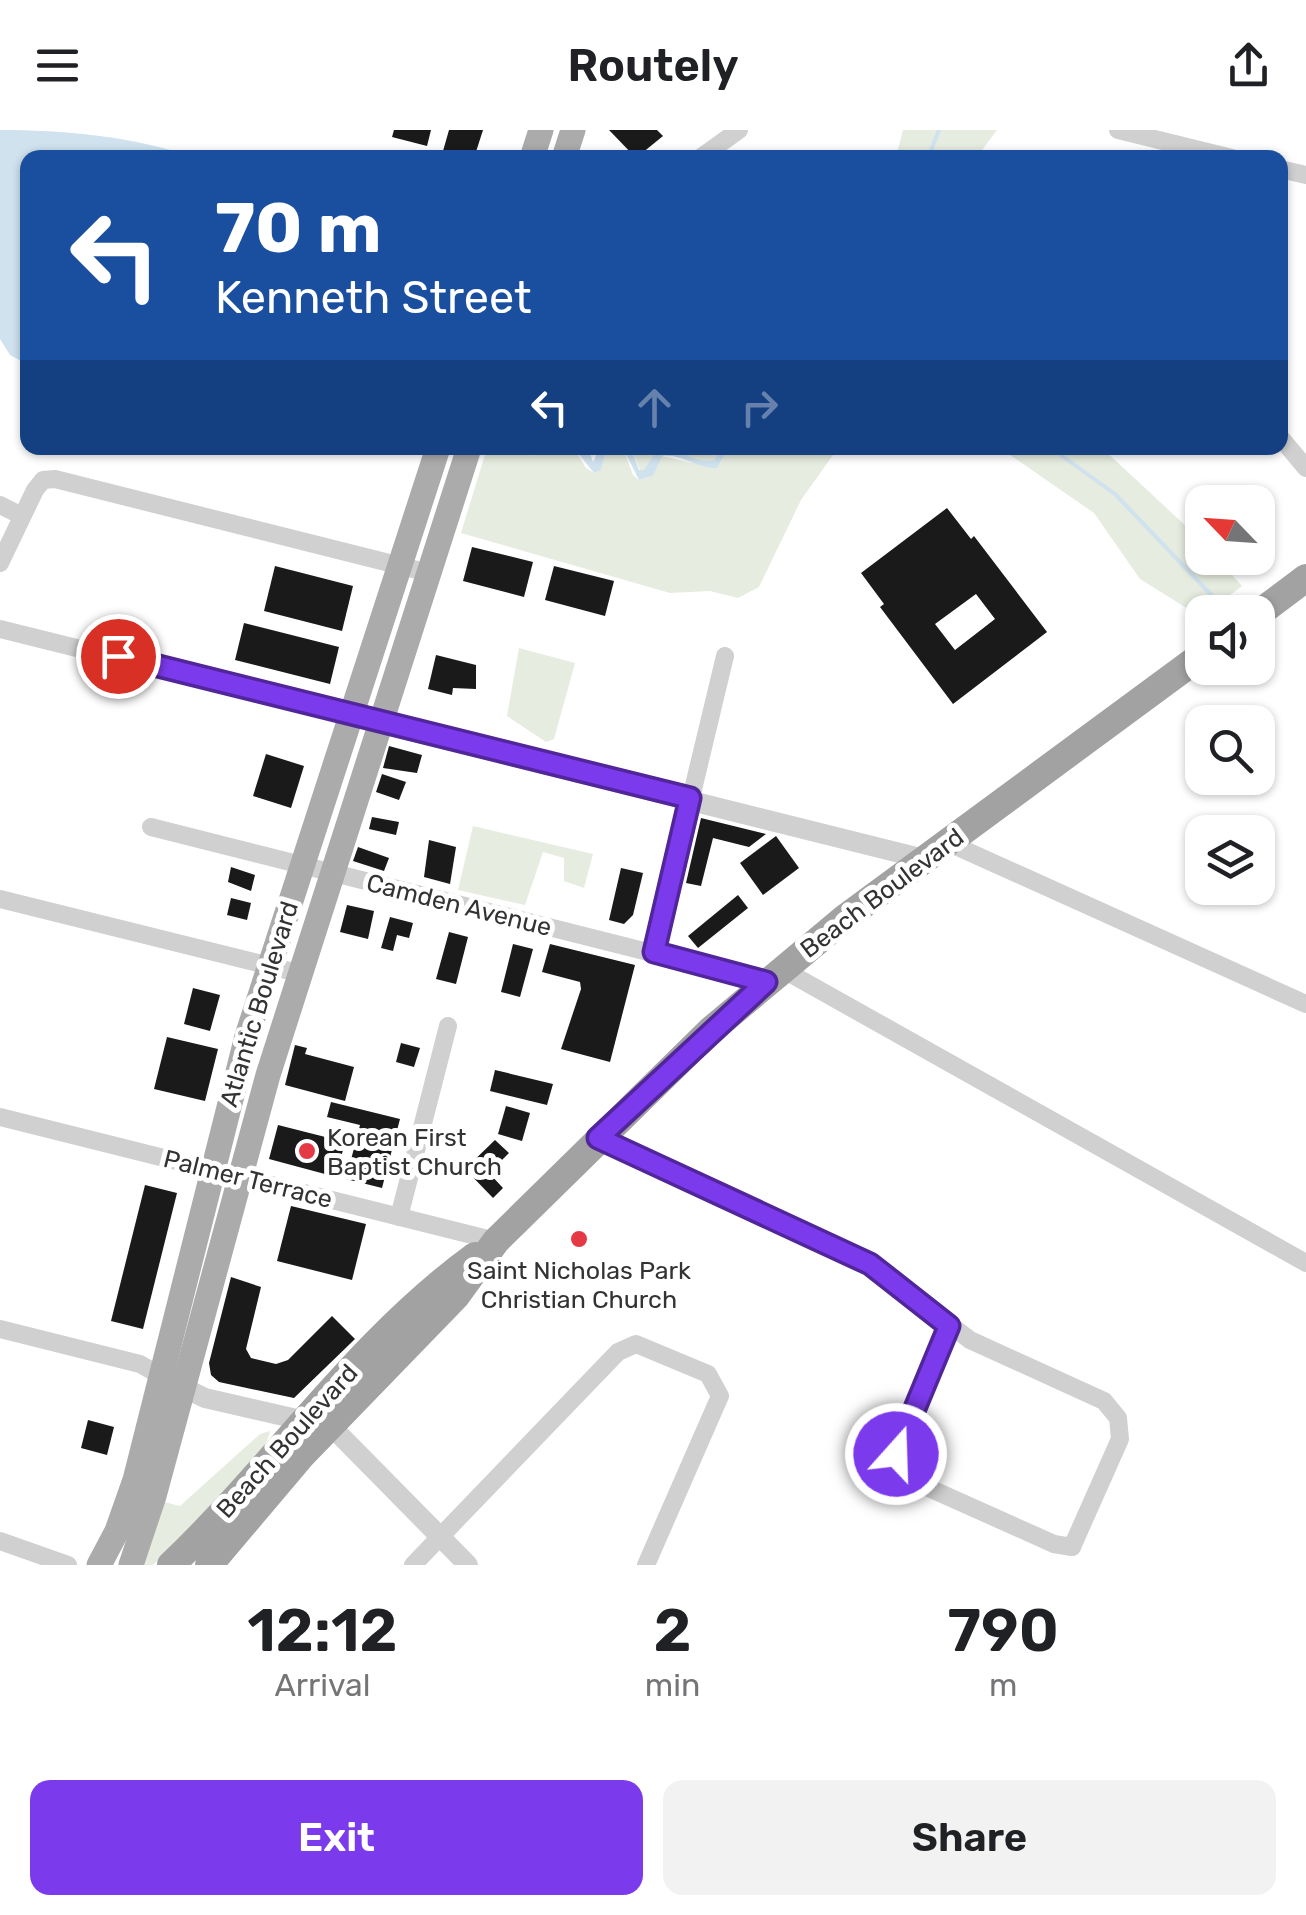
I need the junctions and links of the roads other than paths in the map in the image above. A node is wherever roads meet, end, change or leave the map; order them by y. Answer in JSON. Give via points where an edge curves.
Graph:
{"nodes":[{"id":1,"x":739,"y":130,"type":"edge"},
{"id":2,"x":1118,"y":130,"type":"edge"},
{"id":3,"x":1136,"y":132,"type":"edge"},
{"id":4,"x":711,"y":150,"type":"edge"},
{"id":5,"x":1202,"y":150,"type":"edge"},
{"id":6,"x":1288,"y":447,"type":"edge"},
{"id":7,"x":436,"y":455,"type":"edge"},
{"id":8,"x":467,"y":455,"type":"edge"},
{"id":9,"x":1306,"y":468,"type":"edge"},
{"id":10,"x":0,"y":505,"type":"edge"},
{"id":11,"x":22,"y":516,"type":"junction"},
{"id":12,"x":0,"y":563,"type":"edge"},
{"id":13,"x":400,"y":565,"type":"junction"},
{"id":14,"x":429,"y":572,"type":"junction"},
{"id":15,"x":1306,"y":578,"type":"edge"},
{"id":16,"x":1275,"y":601,"type":"edge"},
{"id":17,"x":0,"y":629,"type":"edge"},
{"id":18,"x":725,"y":656,"type":"dead end"},
{"id":19,"x":1185,"y":668,"type":"edge"},
{"id":20,"x":350,"y":716,"type":"junction"},
{"id":21,"x":379,"y":723,"type":"junction"},
{"id":22,"x":690,"y":798,"type":"junction"},
{"id":23,"x":151,"y":827,"type":"dead end"},
{"id":24,"x":949,"y":842,"type":"junction"},
{"id":25,"x":924,"y":859,"type":"junction"},
{"id":26,"x":301,"y":865,"type":"junction"},
{"id":27,"x":331,"y":873,"type":"junction"},
{"id":28,"x":0,"y":899,"type":"edge"},
{"id":29,"x":654,"y":952,"type":"junction"},
{"id":30,"x":269,"y":966,"type":"junction"},
{"id":31,"x":298,"y":973,"type":"junction"},
{"id":32,"x":774,"y":975,"type":"junction"},
{"id":33,"x":1306,"y":1004,"type":"edge"},
{"id":34,"x":448,"y":1026,"type":"dead end"},
{"id":35,"x":0,"y":1117,"type":"edge"},
{"id":36,"x":598,"y":1138,"type":"junction"},
{"id":37,"x":211,"y":1170,"type":"junction"},
{"id":38,"x":240,"y":1177,"type":"junction"},
{"id":39,"x":399,"y":1217,"type":"junction"},
{"id":40,"x":496,"y":1241,"type":"junction"},
{"id":41,"x":1306,"y":1263,"type":"edge"},
{"id":42,"x":949,"y":1326,"type":"junction"},
{"id":43,"x":0,"y":1329,"type":"edge"},
{"id":44,"x":172,"y":1381,"type":"junction"},
{"id":45,"x":301,"y":1420,"type":"junction"},
{"id":46,"x":330,"y":1426,"type":"junction"},
{"id":47,"x":440,"y":1536,"type":"junction"},
{"id":48,"x":0,"y":1541,"type":"edge"},
{"id":49,"x":1074,"y":1556,"type":"edge"},
{"id":50,"x":68,"y":1565,"type":"edge"},
{"id":51,"x":98,"y":1565,"type":"edge"},
{"id":52,"x":132,"y":1565,"type":"edge"},
{"id":53,"x":171,"y":1565,"type":"edge"},
{"id":54,"x":210,"y":1565,"type":"edge"},
{"id":55,"x":413,"y":1565,"type":"edge"},
{"id":56,"x":468,"y":1565,"type":"edge"},
{"id":57,"x":646,"y":1565,"type":"edge"}],
"edges":[{"from":1,"to":4,"type":"street"},
{"from":2,"to":3,"type":"street"},
{"from":3,"to":5,"type":"street"},
{"from":6,"to":9,"type":"street"},
{"from":7,"to":13,"type":"main road","name":"Atlantic Boulevard"},
{"from":8,"to":14,"type":"main road","name":"Atlantic Boulevard"},
{"from":10,"to":11,"type":"street"},
{"from":11,"to":12,"type":"street"},
{"from":11,"to":13,"type":"street","via":[[43,480]]},
{"from":13,"to":14,"type":"street"},
{"from":13,"to":20,"type":"main road","name":"Atlantic Boulevard"},
{"from":14,"to":21,"type":"main road","name":"Atlantic Boulevard"},
{"from":15,"to":16,"type":"highway"},
{"from":17,"to":20,"type":"street"},
{"from":18,"to":22,"type":"street"},
{"from":19,"to":24,"type":"highway","name":"Beach Boulevard"},
{"from":20,"to":21,"type":"street"},
{"from":20,"to":26,"type":"main road","name":"Atlantic Boulevard"},
{"from":21,"to":22,"type":"street"},
{"from":21,"to":27,"type":"main road","name":"Atlantic Boulevard"},
{"from":22,"to":25,"type":"street"},
{"from":22,"to":29,"type":"street"},
{"from":23,"to":26,"type":"street","name":"Camden Avenue"},
{"from":24,"to":25,"type":"highway","name":"Beach Boulevard"},
{"from":24,"to":33,"type":"street"},
{"from":25,"to":32,"type":"highway","name":"Beach Boulevard"},
{"from":26,"to":27,"type":"street","name":"Camden Avenue"},
{"from":26,"to":30,"type":"main road","name":"Atlantic Boulevard"},
{"from":27,"to":29,"type":"street","name":"Camden Avenue"},
{"from":27,"to":31,"type":"main road","name":"Atlantic Boulevard"},
{"from":28,"to":30,"type":"street"},
{"from":29,"to":32,"type":"street","name":"Camden Avenue"},
{"from":30,"to":31,"type":"street"},
{"from":30,"to":37,"type":"main road","name":"Atlantic Boulevard"},
{"from":31,"to":38,"type":"main road","name":"Atlantic Boulevard"},
{"from":32,"to":36,"type":"highway","name":"Beach Boulevard"},
{"from":32,"to":41,"type":"street","name":"Camden Avenue"},
{"from":34,"to":39,"type":"street"},
{"from":35,"to":37,"type":"street","name":"Palmer Terrace"},
{"from":36,"to":40,"type":"highway","name":"Beach Boulevard"},
{"from":36,"to":42,"type":"street","via":[[870,1264]]},
{"from":37,"to":38,"type":"street","name":"Palmer Terrace"},
{"from":37,"to":44,"type":"main road","name":"Atlantic Boulevard"},
{"from":38,"to":39,"type":"street","name":"Palmer Terrace"},
{"from":38,"to":44,"type":"main road","name":"Atlantic Boulevard"},
{"from":39,"to":40,"type":"street","name":"Palmer Terrace"},
{"from":40,"to":45,"type":"highway","name":"Beach Boulevard","via":[[440,1281]]},
{"from":40,"to":46,"type":"highway","name":"Beach Boulevard","via":[[456,1296]]},
{"from":42,"to":49,"type":"street","via":[[1114,1409],[1120,1439]]},
{"from":42,"to":49,"type":"street","via":[[897,1442],[897,1464],[911,1480]]},
{"from":43,"to":44,"type":"street","via":[[140,1364]]},
{"from":44,"to":45,"type":"street","via":[[205,1398]]},
{"from":44,"to":51,"type":"main road","name":"Atlantic Boulevard","via":[[128,1507]]},
{"from":44,"to":52,"type":"main road","name":"Atlantic Boulevard"},
{"from":45,"to":53,"type":"highway","name":"Beach Boulevard"},
{"from":46,"to":47,"type":"street"},
{"from":46,"to":54,"type":"highway","name":"Beach Boulevard"},
{"from":47,"to":55,"type":"street"},
{"from":47,"to":56,"type":"street"},
{"from":47,"to":57,"type":"street","via":[[626,1346],[645,1346],[708,1374],[720,1396]]},
{"from":48,"to":50,"type":"street"}]}
